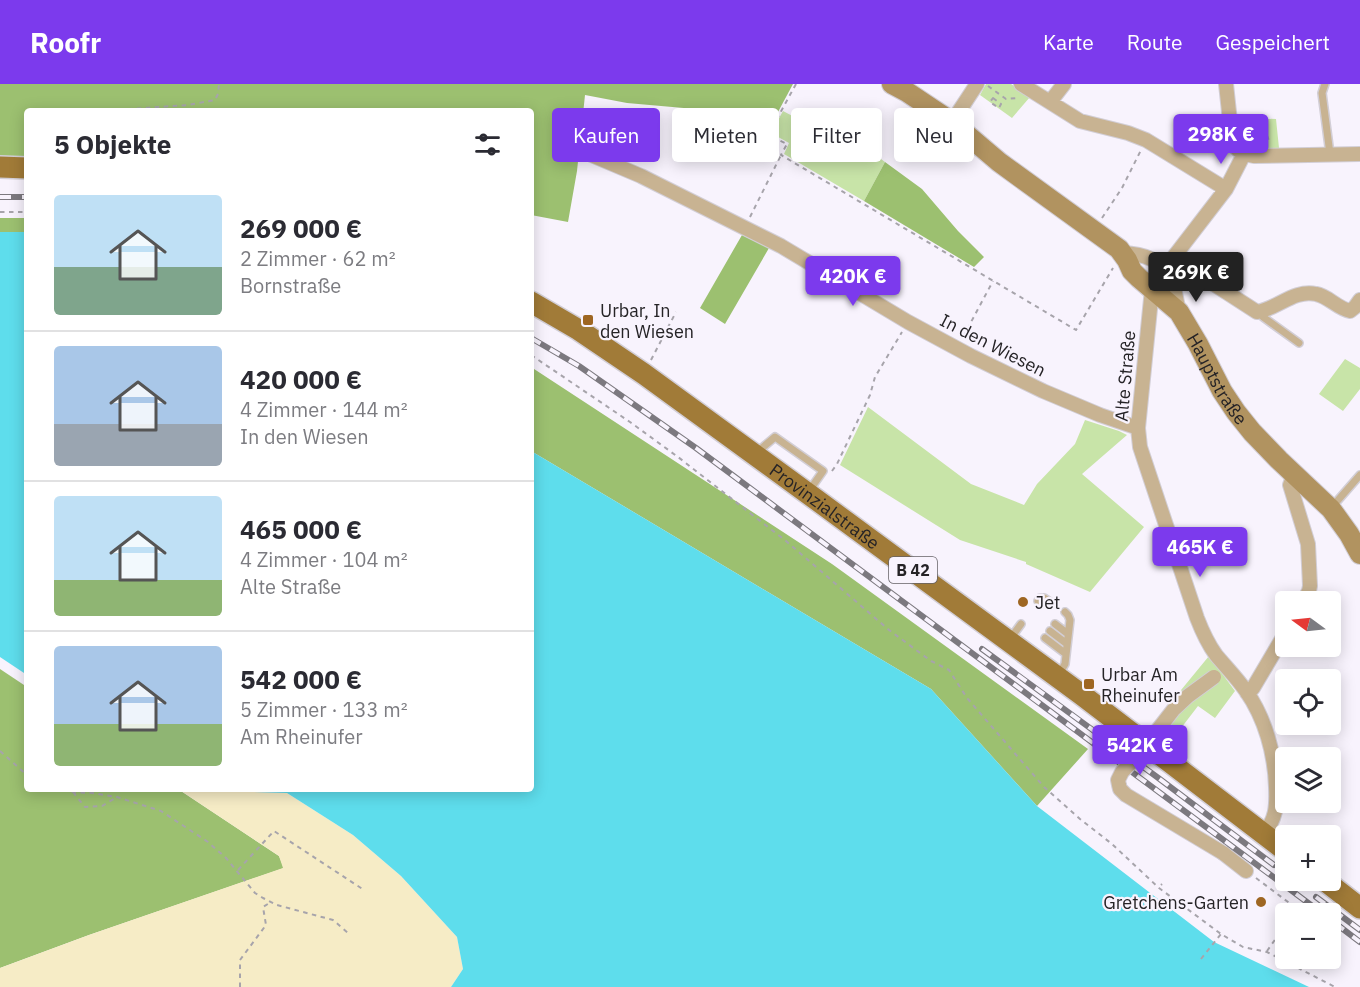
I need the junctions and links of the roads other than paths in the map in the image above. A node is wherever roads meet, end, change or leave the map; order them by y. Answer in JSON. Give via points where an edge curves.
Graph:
{"nodes":[{"id":1,"x":977,"y":84,"type":"edge"},
{"id":2,"x":1064,"y":84,"type":"edge"},
{"id":3,"x":1226,"y":84,"type":"edge"},
{"id":4,"x":1325,"y":84,"type":"edge"},
{"id":5,"x":1024,"y":86,"type":"edge"},
{"id":6,"x":903,"y":87,"type":"edge"},
{"id":7,"x":1050,"y":102,"type":"junction"},
{"id":8,"x":932,"y":108,"type":"edge"},
{"id":9,"x":961,"y":108,"type":"edge"},
{"id":10,"x":974,"y":141,"type":"edge"},
{"id":11,"x":1244,"y":154,"type":"junction"},
{"id":12,"x":1330,"y":154,"type":"junction"},
{"id":13,"x":1360,"y":154,"type":"edge"},
{"id":14,"x":608,"y":162,"type":"edge"},
{"id":15,"x":0,"y":167,"type":"edge"},
{"id":16,"x":24,"y":168,"type":"edge"},
{"id":17,"x":1226,"y":189,"type":"junction"},
{"id":18,"x":1123,"y":253,"type":"junction"},
{"id":19,"x":1168,"y":264,"type":"junction"},
{"id":20,"x":1152,"y":289,"type":"junction"},
{"id":21,"x":1360,"y":300,"type":"edge"},
{"id":22,"x":534,"y":304,"type":"edge"},
{"id":23,"x":1261,"y":311,"type":"junction"},
{"id":24,"x":1179,"y":312,"type":"junction"},
{"id":25,"x":1299,"y":343,"type":"dead end"},
{"id":26,"x":1138,"y":428,"type":"junction"},
{"id":27,"x":1294,"y":475,"type":"junction"},
{"id":28,"x":1360,"y":475,"type":"edge"},
{"id":29,"x":1331,"y":509,"type":"junction"},
{"id":30,"x":1360,"y":554,"type":"edge"},
{"id":31,"x":1309,"y":591,"type":"edge"},
{"id":32,"x":1038,"y":601,"type":"dead end"},
{"id":33,"x":1053,"y":604,"type":"dead end"},
{"id":34,"x":1065,"y":612,"type":"dead end"},
{"id":35,"x":1021,"y":624,"type":"dead end"},
{"id":36,"x":1068,"y":634,"type":"junction"},
{"id":37,"x":1045,"y":638,"type":"dead end"},
{"id":38,"x":1009,"y":641,"type":"junction"},
{"id":39,"x":1067,"y":644,"type":"junction"},
{"id":40,"x":1275,"y":651,"type":"edge"},
{"id":41,"x":1066,"y":654,"type":"junction"},
{"id":42,"x":1228,"y":668,"type":"junction"},
{"id":43,"x":1058,"y":676,"type":"junction"},
{"id":44,"x":1247,"y":693,"type":"junction"},
{"id":45,"x":1263,"y":835,"type":"junction"},
{"id":46,"x":1275,"y":843,"type":"edge"},
{"id":47,"x":1246,"y":871,"type":"road end"},
{"id":48,"x":1338,"y":891,"type":"edge"},
{"id":49,"x":1360,"y":908,"type":"edge"}],
"edges":[{"from":1,"to":9,"type":"street"},
{"from":2,"to":7,"type":"street"},
{"from":3,"to":11,"type":"street","via":[[1234,146]]},
{"from":4,"to":12,"type":"lane","via":[[1322,93]]},
{"from":5,"to":7,"type":"street"},
{"from":6,"to":8,"type":"street","name":"Hauptstraße"},
{"from":7,"to":17,"type":"street","via":[[1080,121],[1146,140]]},
{"from":10,"to":18,"type":"street","name":"Hauptstraße"},
{"from":11,"to":12,"type":"street"},
{"from":11,"to":17,"type":"street"},
{"from":12,"to":13,"type":"street"},
{"from":14,"to":26,"type":"street","name":"In den Wiesen","via":[[781,246],[957,348],[1043,391]]},
{"from":15,"to":16,"type":"main road"},
{"from":17,"to":19,"type":"street"},
{"from":18,"to":19,"type":"street"},
{"from":18,"to":20,"type":"street","name":"Hauptstraße","via":[[1132,271]]},
{"from":19,"to":23,"type":"street","via":[[1192,270]]},
{"from":19,"to":24,"type":"street"},
{"from":20,"to":24,"type":"street","name":"Hauptstraße"},
{"from":20,"to":26,"type":"street","name":"Alte Straße"},
{"from":21,"to":23,"type":"street","via":[[1350,311],[1318,294],[1308,293]]},
{"from":22,"to":38,"type":"main road","name":"Provinzialstraße","number":"B 42","via":[[644,374]]},
{"from":23,"to":25,"type":"lane","via":[[1263,317]]},
{"from":24,"to":27,"type":"street","name":"Hauptstraße","via":[[1236,412]]},
{"from":26,"to":42,"type":"street","name":"Alte Straße","via":[[1140,447],[1197,618],[1205,638]]},
{"from":27,"to":29,"type":"street","name":"Hauptstraße"},
{"from":27,"to":31,"type":"street","via":[[1290,485],[1308,544]]},
{"from":28,"to":29,"type":"lane"},
{"from":29,"to":30,"type":"street","name":"Hauptstraße"},
{"from":32,"to":33,"type":"lane","via":[[1044,597]]},
{"from":34,"to":36,"type":"lane","via":[[1070,618]]},
{"from":35,"to":38,"type":"lane"},
{"from":36,"to":39,"type":"lane"},
{"from":36,"to":39,"type":"lane","via":[[1053,628]]},
{"from":37,"to":41,"type":"lane"},
{"from":38,"to":43,"type":"main road","name":"Provinzialstraße","number":"B 42"},
{"from":39,"to":41,"type":"lane"},
{"from":40,"to":44,"type":"street","via":[[1254,688]]},
{"from":41,"to":43,"type":"lane"},
{"from":42,"to":44,"type":"street","name":"Alte Straße"},
{"from":42,"to":47,"type":"street","bridge":true,"via":[[1174,709],[1118,780],[1126,795]]},
{"from":43,"to":45,"type":"main road","name":"Provinzialstraße","number":"B 42"},
{"from":44,"to":45,"type":"street","name":"Alte Straße","via":[[1262,723],[1275,768],[1275,813]]},
{"from":45,"to":46,"type":"main road","name":"Provinzialstraße","number":"B 42"},
{"from":48,"to":49,"type":"main road"}]}
